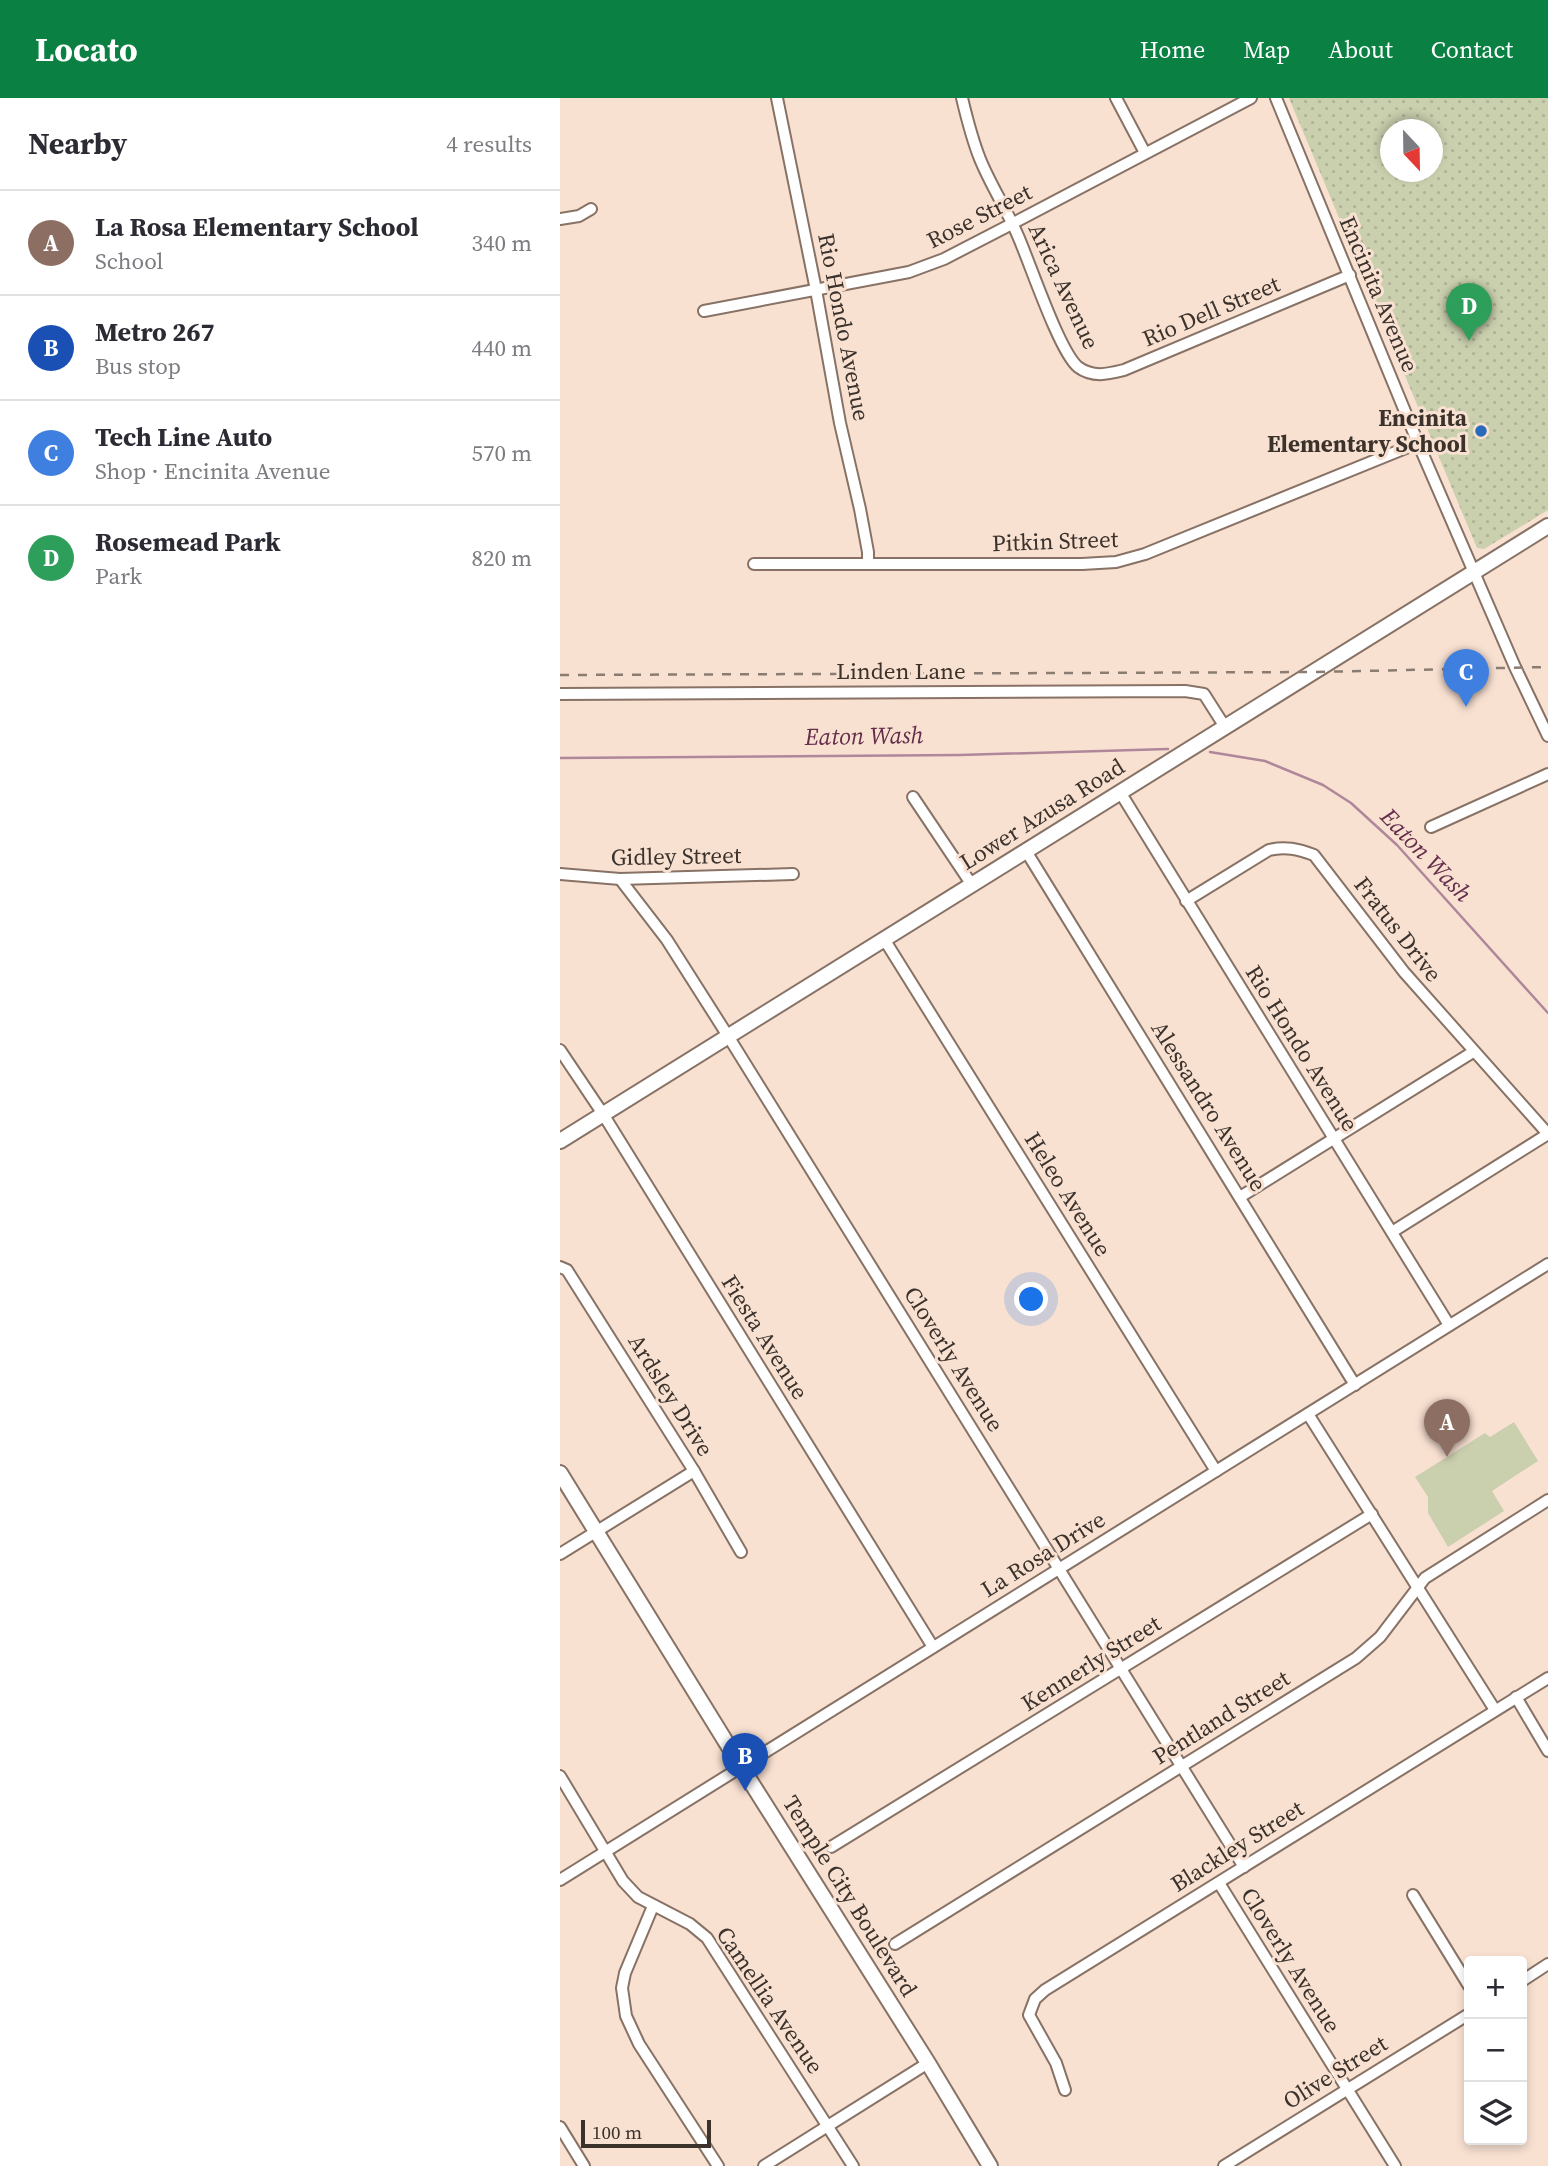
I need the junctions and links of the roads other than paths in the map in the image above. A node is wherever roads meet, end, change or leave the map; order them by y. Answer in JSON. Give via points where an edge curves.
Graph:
{"nodes":[{"id":1,"x":777,"y":98,"type":"edge"},
{"id":2,"x":962,"y":98,"type":"edge"},
{"id":3,"x":1116,"y":98,"type":"edge"},
{"id":4,"x":1251,"y":98,"type":"edge"},
{"id":5,"x":1276,"y":98,"type":"edge"},
{"id":6,"x":1145,"y":153,"type":"junction"},
{"id":7,"x":591,"y":209,"type":"dead end"},
{"id":8,"x":560,"y":219,"type":"edge"},
{"id":9,"x":1013,"y":224,"type":"junction"},
{"id":10,"x":1350,"y":275,"type":"junction"},
{"id":11,"x":816,"y":290,"type":"junction"},
{"id":12,"x":704,"y":311,"type":"dead end"},
{"id":13,"x":1086,"y":372,"type":"joint"},
{"id":14,"x":1418,"y":443,"type":"junction"},
{"id":15,"x":1548,"y":526,"type":"edge"},
{"id":16,"x":868,"y":563,"type":"junction"},
{"id":17,"x":754,"y":564,"type":"dead end"},
{"id":18,"x":1475,"y":572,"type":"junction"},
{"id":19,"x":560,"y":694,"type":"edge"},
{"id":20,"x":1225,"y":727,"type":"junction"},
{"id":21,"x":1548,"y":736,"type":"edge"},
{"id":22,"x":1548,"y":774,"type":"edge"},
{"id":23,"x":1120,"y":792,"type":"junction"},
{"id":24,"x":913,"y":797,"type":"dead end"},
{"id":25,"x":1431,"y":827,"type":"dead end"},
{"id":26,"x":1026,"y":851,"type":"junction"},
{"id":27,"x":560,"y":874,"type":"edge"},
{"id":28,"x":793,"y":874,"type":"dead end"},
{"id":29,"x":620,"y":879,"type":"junction"},
{"id":30,"x":972,"y":885,"type":"junction"},
{"id":31,"x":1186,"y":901,"type":"junction"},
{"id":32,"x":884,"y":939,"type":"junction"},
{"id":33,"x":729,"y":1036,"type":"junction"},
{"id":34,"x":560,"y":1050,"type":"edge"},
{"id":35,"x":1473,"y":1052,"type":"junction"},
{"id":36,"x":603,"y":1114,"type":"junction"},
{"id":37,"x":1548,"y":1134,"type":"edge"},
{"id":38,"x":1334,"y":1138,"type":"junction"},
{"id":39,"x":560,"y":1141,"type":"edge"},
{"id":40,"x":1240,"y":1197,"type":"junction"},
{"id":41,"x":1392,"y":1232,"type":"junction"},
{"id":42,"x":1548,"y":1264,"type":"edge"},
{"id":43,"x":560,"y":1267,"type":"edge"},
{"id":44,"x":1450,"y":1325,"type":"junction"},
{"id":45,"x":1355,"y":1385,"type":"junction"},
{"id":46,"x":1308,"y":1414,"type":"junction"},
{"id":47,"x":694,"y":1471,"type":"junction"},
{"id":48,"x":1216,"y":1471,"type":"junction"},
{"id":49,"x":560,"y":1472,"type":"edge"},
{"id":50,"x":1548,"y":1500,"type":"edge"},
{"id":51,"x":1372,"y":1514,"type":"junction"},
{"id":52,"x":596,"y":1530,"type":"junction"},
{"id":53,"x":741,"y":1552,"type":"dead end"},
{"id":54,"x":560,"y":1554,"type":"edge"},
{"id":55,"x":1059,"y":1570,"type":"junction"},
{"id":56,"x":1417,"y":1587,"type":"junction"},
{"id":57,"x":933,"y":1647,"type":"junction"},
{"id":58,"x":1121,"y":1669,"type":"junction"},
{"id":59,"x":1548,"y":1678,"type":"edge"},
{"id":60,"x":1516,"y":1698,"type":"junction"},
{"id":61,"x":1495,"y":1710,"type":"junction"},
{"id":62,"x":1548,"y":1751,"type":"edge"},
{"id":63,"x":1182,"y":1766,"type":"junction"},
{"id":64,"x":742,"y":1768,"type":"junction"},
{"id":65,"x":560,"y":1776,"type":"edge"},
{"id":66,"x":831,"y":1847,"type":"dead end"},
{"id":67,"x":606,"y":1850,"type":"junction"},
{"id":68,"x":1244,"y":1867,"type":"junction"},
{"id":69,"x":560,"y":1880,"type":"edge"},
{"id":70,"x":1219,"y":1883,"type":"junction"},
{"id":71,"x":1413,"y":1895,"type":"dead end"},
{"id":72,"x":653,"y":1906,"type":"junction"},
{"id":73,"x":895,"y":1944,"type":"dead end"},
{"id":74,"x":1548,"y":1964,"type":"edge"},
{"id":75,"x":1464,"y":1978,"type":"edge"},
{"id":76,"x":1527,"y":1978,"type":"edge"},
{"id":77,"x":1464,"y":2017,"type":"edge"},
{"id":78,"x":928,"y":2063,"type":"junction"},
{"id":79,"x":1347,"y":2089,"type":"junction"},
{"id":80,"x":1065,"y":2090,"type":"dead end"},
{"id":81,"x":828,"y":2126,"type":"junction"},
{"id":82,"x":560,"y":2127,"type":"edge"},
{"id":83,"x":584,"y":2166,"type":"edge"},
{"id":84,"x":718,"y":2166,"type":"edge"},
{"id":85,"x":764,"y":2166,"type":"edge"},
{"id":86,"x":853,"y":2166,"type":"edge"},
{"id":87,"x":990,"y":2166,"type":"edge"},
{"id":88,"x":1224,"y":2166,"type":"edge"},
{"id":89,"x":1395,"y":2166,"type":"edge"}],
"edges":[{"from":1,"to":11,"type":"street","name":"Rio Hondo Avenue"},
{"from":2,"to":9,"type":"street","name":"Arica Avenue","via":[[981,160]]},
{"from":3,"to":6,"type":"street"},
{"from":4,"to":6,"type":"street","name":"Rose Street"},
{"from":5,"to":10,"type":"street","name":"Encinita Avenue"},
{"from":6,"to":9,"type":"street","name":"Rose Street"},
{"from":7,"to":8,"type":"street"},
{"from":9,"to":11,"type":"street","name":"Rose Street","via":[[928,266]]},
{"from":9,"to":13,"type":"street","name":"Arica Avenue","via":[[1061,341]]},
{"from":10,"to":13,"type":"street","name":"Rio Dell Street","via":[[1124,370]]},
{"from":10,"to":14,"type":"street","name":"Encinita Avenue"},
{"from":11,"to":12,"type":"street","name":"Rose Street"},
{"from":11,"to":16,"type":"street","name":"Rio Hondo Avenue"},
{"from":14,"to":16,"type":"street","name":"Pitkin Street","via":[[1128,560]]},
{"from":14,"to":18,"type":"street","name":"Encinita Avenue"},
{"from":15,"to":18,"type":"main road","name":"Lower Azusa Road"},
{"from":16,"to":17,"type":"street","name":"Pitkin Street"},
{"from":18,"to":20,"type":"main road","name":"Lower Azusa Road"},
{"from":18,"to":21,"type":"street","name":"Encinita Avenue"},
{"from":19,"to":20,"type":"street","name":"Linden Lane","via":[[1185,691],[1203,694]]},
{"from":20,"to":23,"type":"main road","name":"Lower Azusa Road"},
{"from":22,"to":25,"type":"street"},
{"from":23,"to":26,"type":"main road","name":"Lower Azusa Road"},
{"from":23,"to":31,"type":"street","name":"Rio Hondo Avenue"},
{"from":24,"to":30,"type":"street"},
{"from":26,"to":30,"type":"main road","name":"Lower Azusa Road"},
{"from":26,"to":40,"type":"street","name":"Alessandro Avenue"},
{"from":27,"to":29,"type":"street","name":"Gidley Street"},
{"from":28,"to":29,"type":"street","name":"Gidley Street"},
{"from":29,"to":33,"type":"street","name":"Cloverly Avenue","via":[[667,940]]},
{"from":30,"to":32,"type":"main road","name":"Lower Azusa Road"},
{"from":31,"to":35,"type":"street","name":"Fratus Drive","via":[[1269,850],[1292,848],[1314,855]]},
{"from":31,"to":38,"type":"street","name":"Rio Hondo Avenue"},
{"from":32,"to":33,"type":"main road","name":"Lower Azusa Road"},
{"from":32,"to":48,"type":"street","name":"Heleo Avenue"},
{"from":33,"to":36,"type":"main road","name":"Lower Azusa Road"},
{"from":33,"to":55,"type":"street","name":"Cloverly Avenue"},
{"from":34,"to":36,"type":"street","name":"Fiesta Avenue"},
{"from":35,"to":37,"type":"street","name":"Fratus Drive"},
{"from":35,"to":38,"type":"street"},
{"from":36,"to":39,"type":"main road","name":"Lower Azusa Road"},
{"from":36,"to":57,"type":"street","name":"Fiesta Avenue"},
{"from":37,"to":41,"type":"street"},
{"from":38,"to":40,"type":"street"},
{"from":38,"to":41,"type":"street","name":"Rio Hondo Avenue"},
{"from":40,"to":45,"type":"street","name":"Alessandro Avenue"},
{"from":41,"to":44,"type":"street","name":"Rio Hondo Avenue"},
{"from":42,"to":44,"type":"street","name":"La Rosa Drive"},
{"from":43,"to":47,"type":"street","name":"Ardsley Drive","via":[[567,1270]]},
{"from":44,"to":45,"type":"street","name":"La Rosa Drive"},
{"from":45,"to":46,"type":"street","name":"La Rosa Drive"},
{"from":46,"to":48,"type":"street","name":"La Rosa Drive"},
{"from":46,"to":51,"type":"street"},
{"from":47,"to":52,"type":"street"},
{"from":47,"to":53,"type":"street","name":"Ardsley Drive"},
{"from":48,"to":55,"type":"street","name":"La Rosa Drive"},
{"from":49,"to":52,"type":"main road","name":"Temple City Boulevard"},
{"from":50,"to":56,"type":"street","name":"Pentland Street"},
{"from":51,"to":56,"type":"street"},
{"from":51,"to":58,"type":"street","name":"Kennerly Street"},
{"from":52,"to":54,"type":"street"},
{"from":52,"to":64,"type":"main road","name":"Temple City Boulevard"},
{"from":55,"to":57,"type":"street","name":"La Rosa Drive"},
{"from":55,"to":58,"type":"street","name":"Cloverly Avenue"},
{"from":56,"to":61,"type":"street"},
{"from":56,"to":63,"type":"street","name":"Pentland Street","via":[[1380,1637],[1356,1658]]},
{"from":57,"to":64,"type":"street","name":"La Rosa Drive"},
{"from":58,"to":63,"type":"street","name":"Cloverly Avenue"},
{"from":58,"to":66,"type":"street","name":"Kennerly Street"},
{"from":59,"to":60,"type":"street","name":"Blackley Street"},
{"from":60,"to":61,"type":"street","name":"Blackley Street"},
{"from":60,"to":62,"type":"street"},
{"from":61,"to":68,"type":"street","name":"Blackley Street"},
{"from":63,"to":68,"type":"street","name":"Cloverly Avenue"},
{"from":63,"to":73,"type":"street","name":"Pentland Street"},
{"from":64,"to":67,"type":"street","name":"La Rosa Drive"},
{"from":64,"to":78,"type":"main road","name":"Temple City Boulevard"},
{"from":65,"to":67,"type":"street","name":"Camellia Avenue"},
{"from":67,"to":69,"type":"street","name":"La Rosa Drive"},
{"from":67,"to":72,"type":"street","name":"Camellia Avenue","via":[[623,1881]]},
{"from":68,"to":70,"type":"street","name":"Blackley Street"},
{"from":70,"to":79,"type":"street","name":"Cloverly Avenue"},
{"from":70,"to":80,"type":"street","name":"Blackley Street","via":[[1035,1999],[1030,2015]]},
{"from":71,"to":75,"type":"street"},
{"from":72,"to":81,"type":"street","name":"Camellia Avenue","via":[[707,1938]]},
{"from":72,"to":84,"type":"street","via":[[625,1973],[626,2016],[639,2044]]},
{"from":74,"to":76,"type":"street"},
{"from":77,"to":79,"type":"street","name":"Olive Street"},
{"from":78,"to":81,"type":"street"},
{"from":78,"to":87,"type":"main road","name":"Temple City Boulevard"},
{"from":79,"to":88,"type":"street","name":"Olive Street"},
{"from":79,"to":89,"type":"street","name":"Cloverly Avenue"},
{"from":81,"to":85,"type":"street"},
{"from":81,"to":86,"type":"street","name":"Camellia Avenue"},
{"from":82,"to":83,"type":"street"}]}
